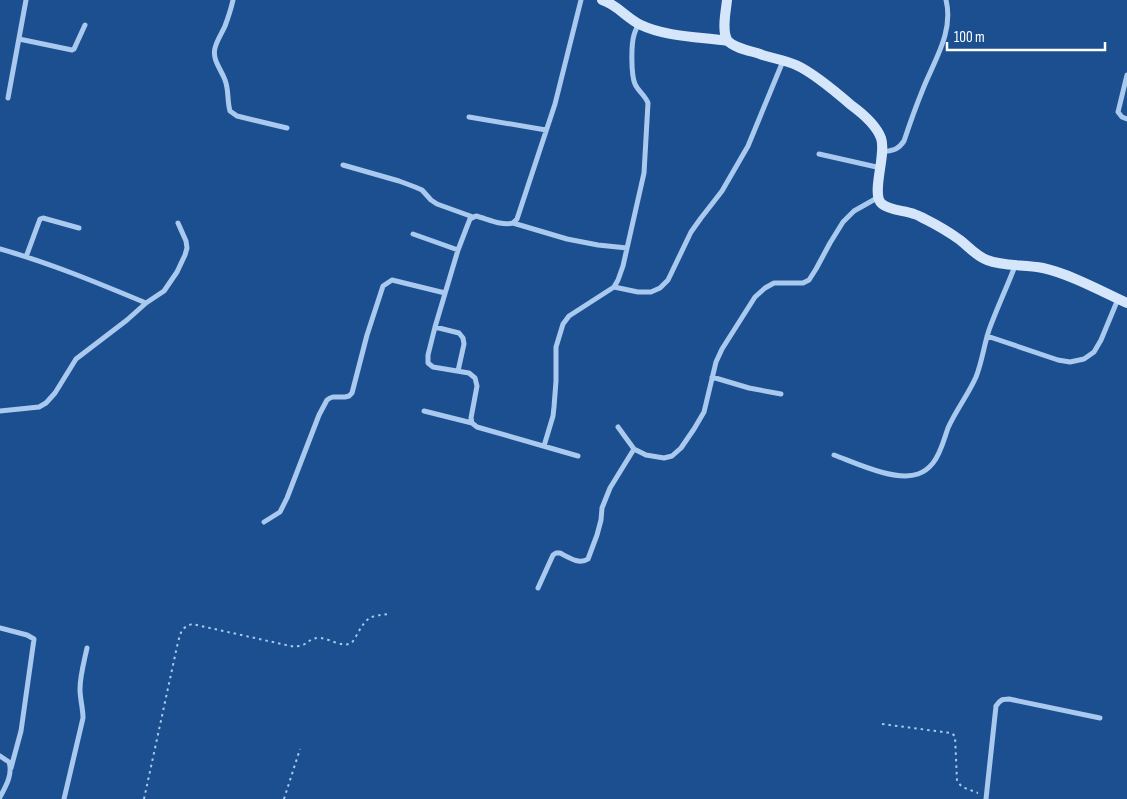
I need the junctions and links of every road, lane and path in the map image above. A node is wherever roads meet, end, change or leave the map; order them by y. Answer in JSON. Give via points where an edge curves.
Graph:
{"nodes":[{"id":1,"x":26,"y":0,"type":"edge"},
{"id":2,"x":233,"y":0,"type":"edge"},
{"id":3,"x":581,"y":0,"type":"edge"},
{"id":4,"x":727,"y":0,"type":"edge"},
{"id":5,"x":946,"y":0,"type":"edge"},
{"id":6,"x":609,"y":1,"type":"edge"},
{"id":7,"x":638,"y":24,"type":"junction"},
{"id":8,"x":85,"y":26,"type":"dead end"},
{"id":9,"x":19,"y":38,"type":"junction"},
{"id":10,"x":728,"y":41,"type":"junction"},
{"id":11,"x":783,"y":61,"type":"junction"},
{"id":12,"x":1127,"y":75,"type":"edge"},
{"id":13,"x":8,"y":98,"type":"dead end"},
{"id":14,"x":469,"y":116,"type":"dead end"},
{"id":15,"x":1127,"y":119,"type":"edge"},
{"id":16,"x":287,"y":128,"type":"dead end"},
{"id":17,"x":546,"y":130,"type":"junction"},
{"id":18,"x":883,"y":152,"type":"junction"},
{"id":19,"x":819,"y":154,"type":"dead end"},
{"id":20,"x":343,"y":165,"type":"dead end"},
{"id":21,"x":881,"y":168,"type":"junction"},
{"id":22,"x":877,"y":198,"type":"junction"},
{"id":23,"x":473,"y":217,"type":"junction"},
{"id":24,"x":178,"y":223,"type":"dead end"},
{"id":25,"x":513,"y":224,"type":"junction"},
{"id":26,"x":79,"y":228,"type":"dead end"},
{"id":27,"x":413,"y":234,"type":"dead end"},
{"id":28,"x":627,"y":248,"type":"junction"},
{"id":29,"x":0,"y":250,"type":"edge"},
{"id":30,"x":458,"y":250,"type":"junction"},
{"id":31,"x":26,"y":256,"type":"junction"},
{"id":32,"x":1015,"y":266,"type":"junction"},
{"id":33,"x":614,"y":287,"type":"junction"},
{"id":34,"x":445,"y":293,"type":"junction"},
{"id":35,"x":1123,"y":301,"type":"edge"},
{"id":36,"x":146,"y":303,"type":"junction"},
{"id":37,"x":435,"y":327,"type":"junction"},
{"id":38,"x":987,"y":336,"type":"junction"},
{"id":39,"x":458,"y":371,"type":"junction"},
{"id":40,"x":712,"y":377,"type":"junction"},
{"id":41,"x":780,"y":394,"type":"dead end"},
{"id":42,"x":0,"y":411,"type":"edge"},
{"id":43,"x":424,"y":411,"type":"dead end"},
{"id":44,"x":472,"y":423,"type":"junction"},
{"id":45,"x":618,"y":427,"type":"dead end"},
{"id":46,"x":544,"y":446,"type":"junction"},
{"id":47,"x":634,"y":449,"type":"junction"},
{"id":48,"x":834,"y":455,"type":"dead end"},
{"id":49,"x":578,"y":456,"type":"dead end"},
{"id":50,"x":264,"y":522,"type":"dead end"},
{"id":51,"x":538,"y":588,"type":"dead end"},
{"id":52,"x":389,"y":614,"type":"dead end"},
{"id":53,"x":0,"y":628,"type":"edge"},
{"id":54,"x":87,"y":648,"type":"dead end"},
{"id":55,"x":1100,"y":718,"type":"dead end"},
{"id":56,"x":882,"y":724,"type":"dead end"},
{"id":57,"x":300,"y":749,"type":"dead end"},
{"id":58,"x":0,"y":756,"type":"edge"},
{"id":59,"x":11,"y":768,"type":"junction"},
{"id":60,"x":0,"y":797,"type":"edge"},
{"id":61,"x":986,"y":797,"type":"edge"},
{"id":62,"x":64,"y":799,"type":"edge"},
{"id":63,"x":144,"y":799,"type":"edge"},
{"id":64,"x":284,"y":799,"type":"edge"}],
"edges":[{"from":1,"to":9,"type":"street"},
{"from":2,"to":16,"type":"street","via":[[214,56],[228,91],[230,111],[237,116]]},
{"from":3,"to":17,"type":"street"},
{"from":4,"to":10,"type":"street","via":[[724,20]]},
{"from":5,"to":18,"type":"street","via":[[946,34],[904,141],[895,150]]},
{"from":6,"to":7,"type":"street"},
{"from":7,"to":10,"type":"street"},
{"from":7,"to":28,"type":"street","via":[[632,44],[632,74],[648,103],[644,174]]},
{"from":8,"to":9,"type":"street","via":[[72,50]]},
{"from":9,"to":13,"type":"street"},
{"from":10,"to":11,"type":"street"},
{"from":11,"to":18,"type":"street","via":[[811,74],[852,105],[875,127]]},
{"from":11,"to":33,"type":"street","via":[[748,146],[722,191],[691,232],[668,280],[651,292]]},
{"from":12,"to":15,"type":"street","via":[[1118,112]]},
{"from":14,"to":17,"type":"street"},
{"from":17,"to":25,"type":"street"},
{"from":18,"to":21,"type":"street"},
{"from":19,"to":21,"type":"street"},
{"from":20,"to":23,"type":"street","via":[[400,181],[422,190],[438,204]]},
{"from":21,"to":22,"type":"street"},
{"from":22,"to":32,"type":"street","via":[[883,205],[914,214],[948,232],[987,260]]},
{"from":22,"to":40,"type":"street","via":[[854,211],[844,222],[809,280],[774,283],[756,297],[722,349]]},
{"from":23,"to":25,"type":"street"},
{"from":23,"to":30,"type":"street"},
{"from":24,"to":36,"type":"street","via":[[186,241],[185,255],[164,291]]},
{"from":25,"to":28,"type":"street","via":[[567,239]]},
{"from":26,"to":31,"type":"street","via":[[40,219]]},
{"from":27,"to":30,"type":"street"},
{"from":28,"to":33,"type":"street"},
{"from":29,"to":31,"type":"street"},
{"from":30,"to":34,"type":"street"},
{"from":31,"to":36,"type":"street"},
{"from":32,"to":35,"type":"street","via":[[1043,268]]},
{"from":32,"to":38,"type":"street"},
{"from":33,"to":46,"type":"street","via":[[569,316],[563,324],[556,347],[554,407]]},
{"from":34,"to":37,"type":"street"},
{"from":34,"to":50,"type":"street","via":[[392,280],[383,286],[352,393],[327,400],[280,512]]},
{"from":35,"to":38,"type":"street","via":[[1094,352],[1084,359],[1058,360]]},
{"from":36,"to":42,"type":"street","via":[[76,360],[46,404]]},
{"from":37,"to":39,"type":"street","via":[[458,333],[463,338]]},
{"from":37,"to":39,"type":"street","via":[[428,363]]},
{"from":38,"to":48,"type":"street","via":[[977,375],[949,427],[937,458],[926,470],[907,477],[896,476]]},
{"from":39,"to":44,"type":"street","via":[[469,372],[475,378],[477,386]]},
{"from":40,"to":41,"type":"street"},
{"from":40,"to":47,"type":"street","via":[[704,412],[681,448],[664,458]]},
{"from":43,"to":44,"type":"street"},
{"from":44,"to":46,"type":"street"},
{"from":45,"to":47,"type":"street"},
{"from":46,"to":49,"type":"street"},
{"from":47,"to":51,"type":"street","via":[[610,488],[588,559],[581,562],[556,552]]},
{"from":52,"to":63,"type":"path","via":[[367,619],[355,639],[344,645],[317,638],[295,647],[192,624],[185,626],[178,642]]},
{"from":53,"to":59,"type":"street","via":[[27,634],[34,639],[21,731]]},
{"from":54,"to":62,"type":"street","via":[[80,684],[83,718]]},
{"from":55,"to":61,"type":"street","via":[[1009,699],[999,701]]},
{"from":56,"to":61,"type":"path","via":[[951,733],[955,736],[957,781],[962,787]]},
{"from":57,"to":64,"type":"path"},
{"from":58,"to":59,"type":"street","via":[[9,762]]},
{"from":59,"to":60,"type":"street"}]}
